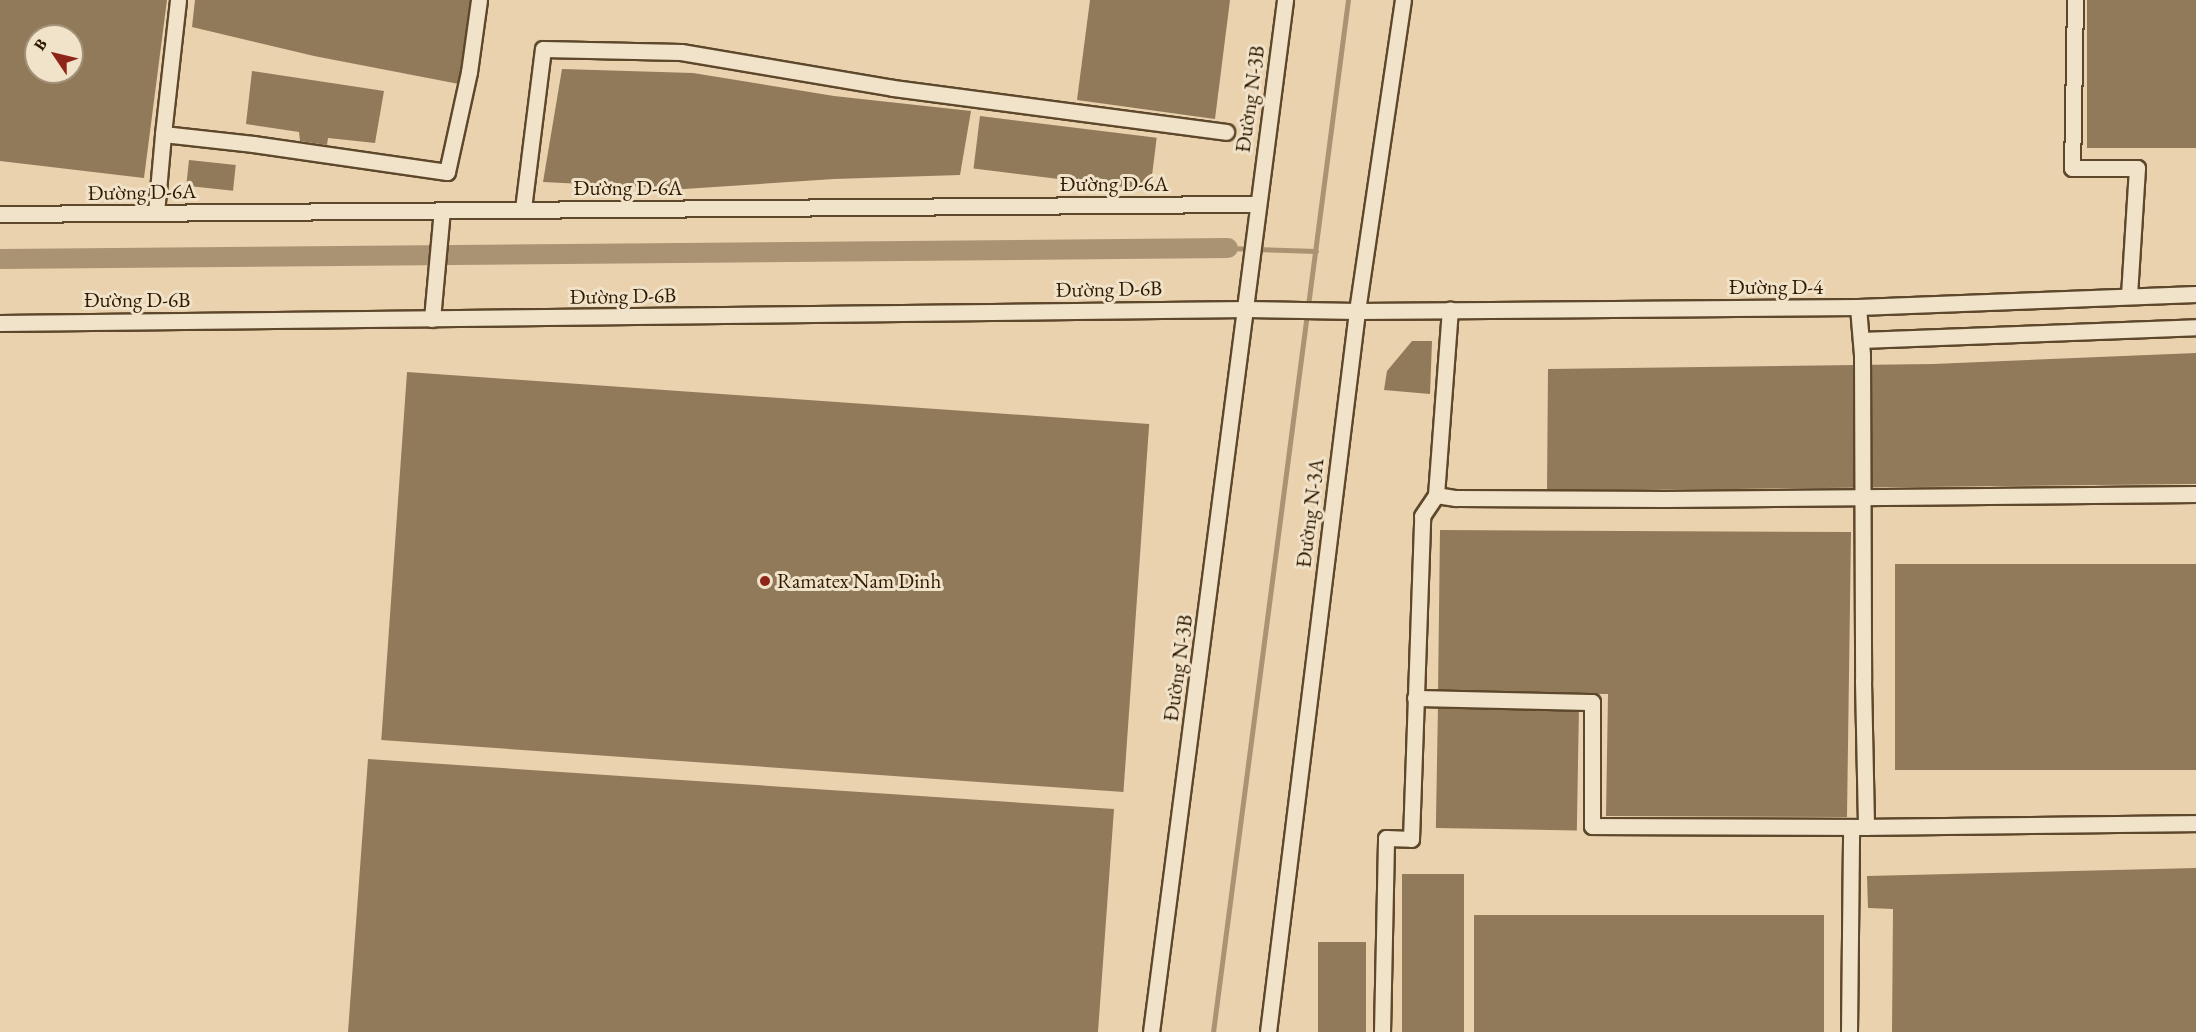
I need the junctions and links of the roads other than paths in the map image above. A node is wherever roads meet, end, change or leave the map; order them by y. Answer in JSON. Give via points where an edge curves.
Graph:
{"nodes":[{"id":1,"x":178,"y":0,"type":"edge"},
{"id":2,"x":479,"y":0,"type":"edge"},
{"id":3,"x":1285,"y":0,"type":"edge"},
{"id":4,"x":1403,"y":0,"type":"edge"},
{"id":5,"x":2074,"y":0,"type":"edge"},
{"id":6,"x":1226,"y":132,"type":"dead end"},
{"id":7,"x":163,"y":134,"type":"junction"},
{"id":8,"x":1256,"y":204,"type":"junction"},
{"id":9,"x":523,"y":209,"type":"junction"},
{"id":10,"x":442,"y":210,"type":"junction"},
{"id":11,"x":156,"y":213,"type":"junction"},
{"id":12,"x":0,"y":214,"type":"edge"},
{"id":13,"x":2196,"y":294,"type":"edge"},
{"id":14,"x":2129,"y":296,"type":"junction"},
{"id":15,"x":1858,"y":307,"type":"junction"},
{"id":16,"x":1246,"y":309,"type":"junction"},
{"id":17,"x":1287,"y":310,"type":"joint"},
{"id":18,"x":1450,"y":310,"type":"junction"},
{"id":19,"x":1357,"y":311,"type":"junction"},
{"id":20,"x":432,"y":319,"type":"junction"},
{"id":21,"x":0,"y":322,"type":"edge"},
{"id":22,"x":2196,"y":327,"type":"edge"},
{"id":23,"x":1861,"y":340,"type":"junction"},
{"id":24,"x":2196,"y":494,"type":"edge"},
{"id":25,"x":1436,"y":495,"type":"junction"},
{"id":26,"x":1863,"y":496,"type":"junction"},
{"id":27,"x":1414,"y":698,"type":"junction"},
{"id":28,"x":2196,"y":823,"type":"edge"},
{"id":29,"x":1858,"y":827,"type":"junction"},
{"id":30,"x":1151,"y":1032,"type":"edge"},
{"id":31,"x":1268,"y":1032,"type":"edge"},
{"id":32,"x":1382,"y":1032,"type":"edge"},
{"id":33,"x":1849,"y":1032,"type":"edge"}],
"edges":[{"from":1,"to":7,"type":"street"},
{"from":2,"to":7,"type":"street","via":[[469,72],[447,172]]},
{"from":3,"to":8,"type":"street","name":"Đường N-3B"},
{"from":4,"to":19,"type":"street","name":"Đường N-3A"},
{"from":5,"to":14,"type":"street","via":[[2073,168],[2137,168]]},
{"from":6,"to":9,"type":"street","via":[[894,88],[681,52],[543,49]]},
{"from":7,"to":11,"type":"street"},
{"from":8,"to":9,"type":"street","name":"Đường D-6A"},
{"from":8,"to":16,"type":"street","name":"Đường N-3B"},
{"from":9,"to":10,"type":"street","name":"Đường D-6A"},
{"from":10,"to":11,"type":"street","name":"Đường D-6A"},
{"from":10,"to":20,"type":"street"},
{"from":11,"to":12,"type":"street","name":"Đường D-6A"},
{"from":13,"to":14,"type":"street","name":"Đường D-4"},
{"from":14,"to":15,"type":"street","name":"Đường D-4"},
{"from":15,"to":18,"type":"street","name":"Đường D-4"},
{"from":15,"to":23,"type":"street"},
{"from":16,"to":17,"type":"street","name":"Đường D-6B"},
{"from":16,"to":20,"type":"street","name":"Đường D-6B"},
{"from":16,"to":30,"type":"street","name":"Đường N-3B"},
{"from":17,"to":19,"type":"street","name":"Đường D-4"},
{"from":18,"to":19,"type":"street","name":"Đường D-4"},
{"from":18,"to":25,"type":"street"},
{"from":19,"to":31,"type":"street","name":"Đường N-3A"},
{"from":20,"to":21,"type":"street","name":"Đường D-6B"},
{"from":22,"to":23,"type":"street"},
{"from":23,"to":26,"type":"street"},
{"from":24,"to":26,"type":"street"},
{"from":25,"to":26,"type":"street","via":[[1541,499]]},
{"from":25,"to":27,"type":"street","via":[[1422,516]]},
{"from":26,"to":29,"type":"street"},
{"from":27,"to":29,"type":"street","via":[[1592,702],[1592,826]]},
{"from":27,"to":32,"type":"street","via":[[1411,839],[1386,838]]},
{"from":28,"to":29,"type":"street"},
{"from":29,"to":33,"type":"street"}]}
